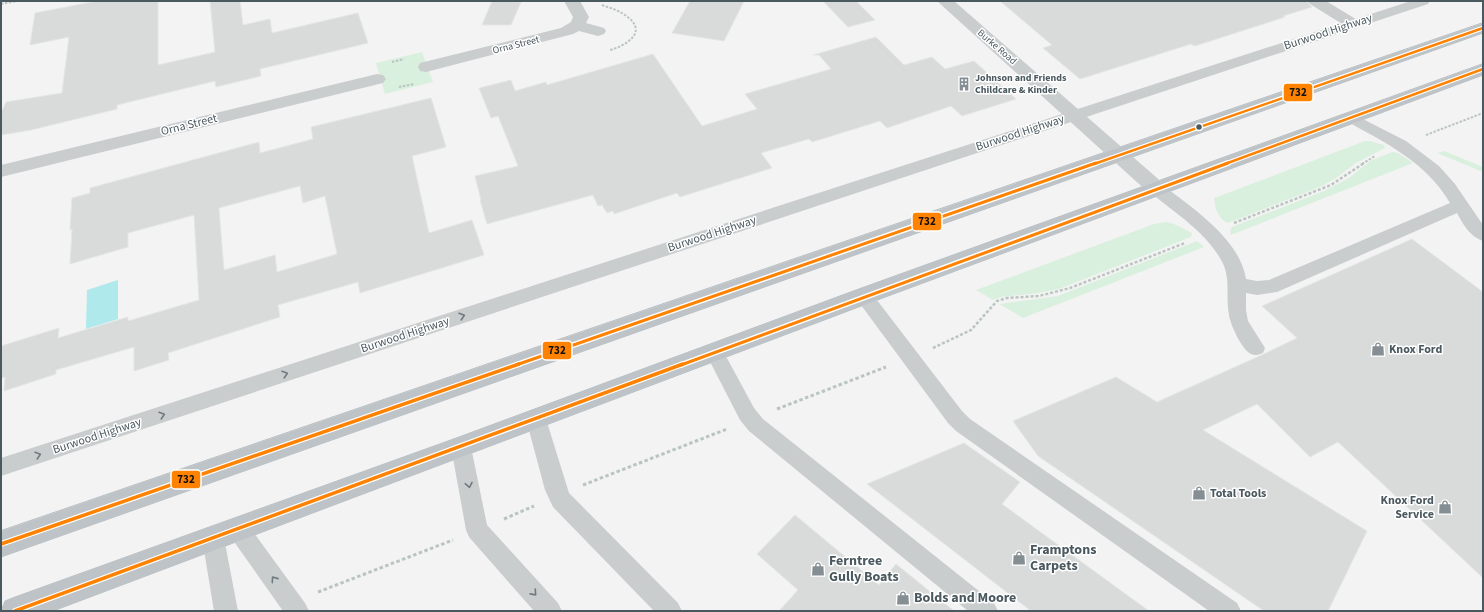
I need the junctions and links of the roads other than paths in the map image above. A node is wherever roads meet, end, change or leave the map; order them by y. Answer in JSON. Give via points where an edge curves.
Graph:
{"nodes":[{"id":1,"x":572,"y":1,"type":"edge"},
{"id":2,"x":945,"y":1,"type":"edge"},
{"id":3,"x":1315,"y":1,"type":"edge"},
{"id":4,"x":1424,"y":1,"type":"edge"},
{"id":5,"x":1353,"y":24,"type":"junction"},
{"id":6,"x":577,"y":25,"type":"junction"},
{"id":7,"x":1483,"y":28,"type":"edge"},
{"id":8,"x":598,"y":31,"type":"dead end"},
{"id":9,"x":426,"y":67,"type":"dead end"},
{"id":10,"x":1483,"y":69,"type":"edge"},
{"id":11,"x":377,"y":79,"type":"dead end"},
{"id":12,"x":1074,"y":115,"type":"junction"},
{"id":13,"x":1351,"y":118,"type":"junction"},
{"id":14,"x":1119,"y":155,"type":"junction"},
{"id":15,"x":1,"y":171,"type":"edge"},
{"id":16,"x":1157,"y":189,"type":"junction"},
{"id":17,"x":1460,"y":205,"type":"junction"},
{"id":18,"x":1483,"y":235,"type":"edge"},
{"id":19,"x":1237,"y":284,"type":"junction"},
{"id":20,"x":864,"y":296,"type":"junction"},
{"id":21,"x":1256,"y":348,"type":"dead end"},
{"id":22,"x":714,"y":352,"type":"junction"},
{"id":23,"x":536,"y":419,"type":"junction"},
{"id":24,"x":461,"y":447,"type":"junction"},
{"id":25,"x":1,"y":467,"type":"edge"},
{"id":26,"x":238,"y":529,"type":"junction"},
{"id":27,"x":213,"y":538,"type":"junction"},
{"id":28,"x":1,"y":544,"type":"edge"},
{"id":29,"x":15,"y":611,"type":"edge"},
{"id":30,"x":226,"y":611,"type":"edge"},
{"id":31,"x":297,"y":611,"type":"edge"},
{"id":32,"x":550,"y":611,"type":"edge"},
{"id":33,"x":670,"y":611,"type":"edge"},
{"id":34,"x":986,"y":611,"type":"edge"},
{"id":35,"x":1229,"y":611,"type":"edge"}],
"edges":[{"from":1,"to":6,"type":"street","via":[[581,17]]},
{"from":2,"to":12,"type":"street","name":"Burke Road"},
{"from":3,"to":5,"type":"street"},
{"from":4,"to":5,"type":"lane","name":"Burwood Highway"},
{"from":5,"to":12,"type":"lane","name":"Burwood Highway"},
{"from":6,"to":8,"type":"street"},
{"from":6,"to":9,"type":"street","name":"Orna Street","via":[[557,35]]},
{"from":7,"to":14,"type":"highway"},
{"from":10,"to":13,"type":"highway"},
{"from":11,"to":15,"type":"street","name":"Orna Street"},
{"from":12,"to":14,"type":"street","name":"Burke Road"},
{"from":25,"to":12,"type":"lane","name":"Burwood Highway","one_way":true},
{"from":13,"to":16,"type":"highway"},
{"from":13,"to":17,"type":"lane","via":[[1412,150],[1445,182]]},
{"from":14,"to":16,"type":"street","name":"Burke Road"},
{"from":14,"to":28,"type":"highway"},
{"from":16,"to":19,"type":"lane","via":[[1220,245],[1233,265]]},
{"from":16,"to":20,"type":"highway"},
{"from":17,"to":18,"type":"lane"},
{"from":17,"to":19,"type":"lane","via":[[1271,287],[1257,288]]},
{"from":19,"to":21,"type":"lane","via":[[1237,310],[1241,327]]},
{"from":20,"to":22,"type":"highway"},
{"from":20,"to":35,"type":"lane","via":[[963,425]]},
{"from":22,"to":23,"type":"highway"},
{"from":22,"to":34,"type":"lane","via":[[747,414],[756,425]]},
{"from":23,"to":24,"type":"highway"},
{"from":23,"to":33,"type":"lane","via":[[561,500]]},
{"from":24,"to":26,"type":"highway"},
{"from":24,"to":32,"type":"lane","one_way":true,"via":[[477,530]]},
{"from":26,"to":27,"type":"highway"},
{"from":31,"to":26,"type":"lane","one_way":true},
{"from":27,"to":29,"type":"highway"},
{"from":27,"to":30,"type":"lane"}]}
